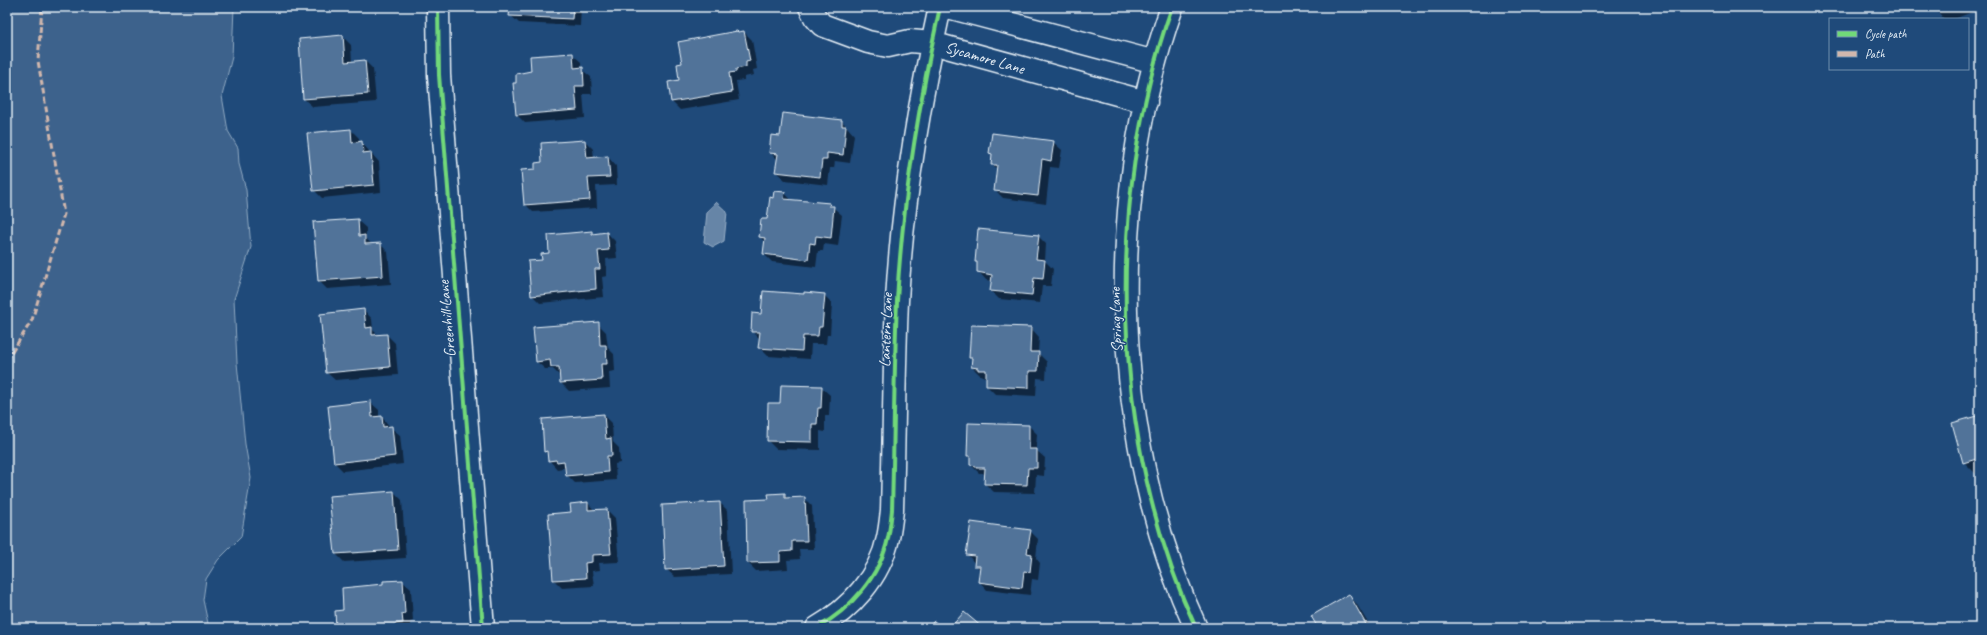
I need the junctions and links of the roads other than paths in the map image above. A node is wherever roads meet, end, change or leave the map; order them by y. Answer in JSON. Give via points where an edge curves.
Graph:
{"nodes":[{"id":1,"x":438,"y":7,"type":"edge"},
{"id":2,"x":810,"y":7,"type":"edge"},
{"id":3,"x":940,"y":7,"type":"edge"},
{"id":4,"x":948,"y":7,"type":"edge"},
{"id":5,"x":1172,"y":7,"type":"edge"},
{"id":6,"x":932,"y":43,"type":"junction"},
{"id":7,"x":1155,"y":62,"type":"junction"},
{"id":8,"x":1146,"y":102,"type":"junction"},
{"id":9,"x":483,"y":628,"type":"edge"},
{"id":10,"x":817,"y":628,"type":"edge"},
{"id":11,"x":1196,"y":628,"type":"edge"}],
"edges":[{"from":1,"to":9,"type":"street","name":"Greenhill Lane","via":[[439,76]]},
{"from":2,"to":6,"type":"street","name":"Sycamore Lane","via":[[822,25],[868,42],[888,46],[910,41]]},
{"from":3,"to":6,"type":"street","name":"Lantern Lane"},
{"from":4,"to":7,"type":"street"},
{"from":5,"to":7,"type":"street","name":"Spring Lane"},
{"from":6,"to":8,"type":"street","name":"Sycamore Lane"},
{"from":6,"to":10,"type":"street","name":"Lantern Lane","via":[[901,245],[897,301],[892,510],[888,539],[878,564],[864,587],[847,607]]},
{"from":7,"to":8,"type":"street","name":"Spring Lane"},
{"from":8,"to":11,"type":"street","name":"Spring Lane","via":[[1133,175],[1128,228],[1125,278],[1129,376],[1144,466],[1157,518],[1172,567]]}]}
